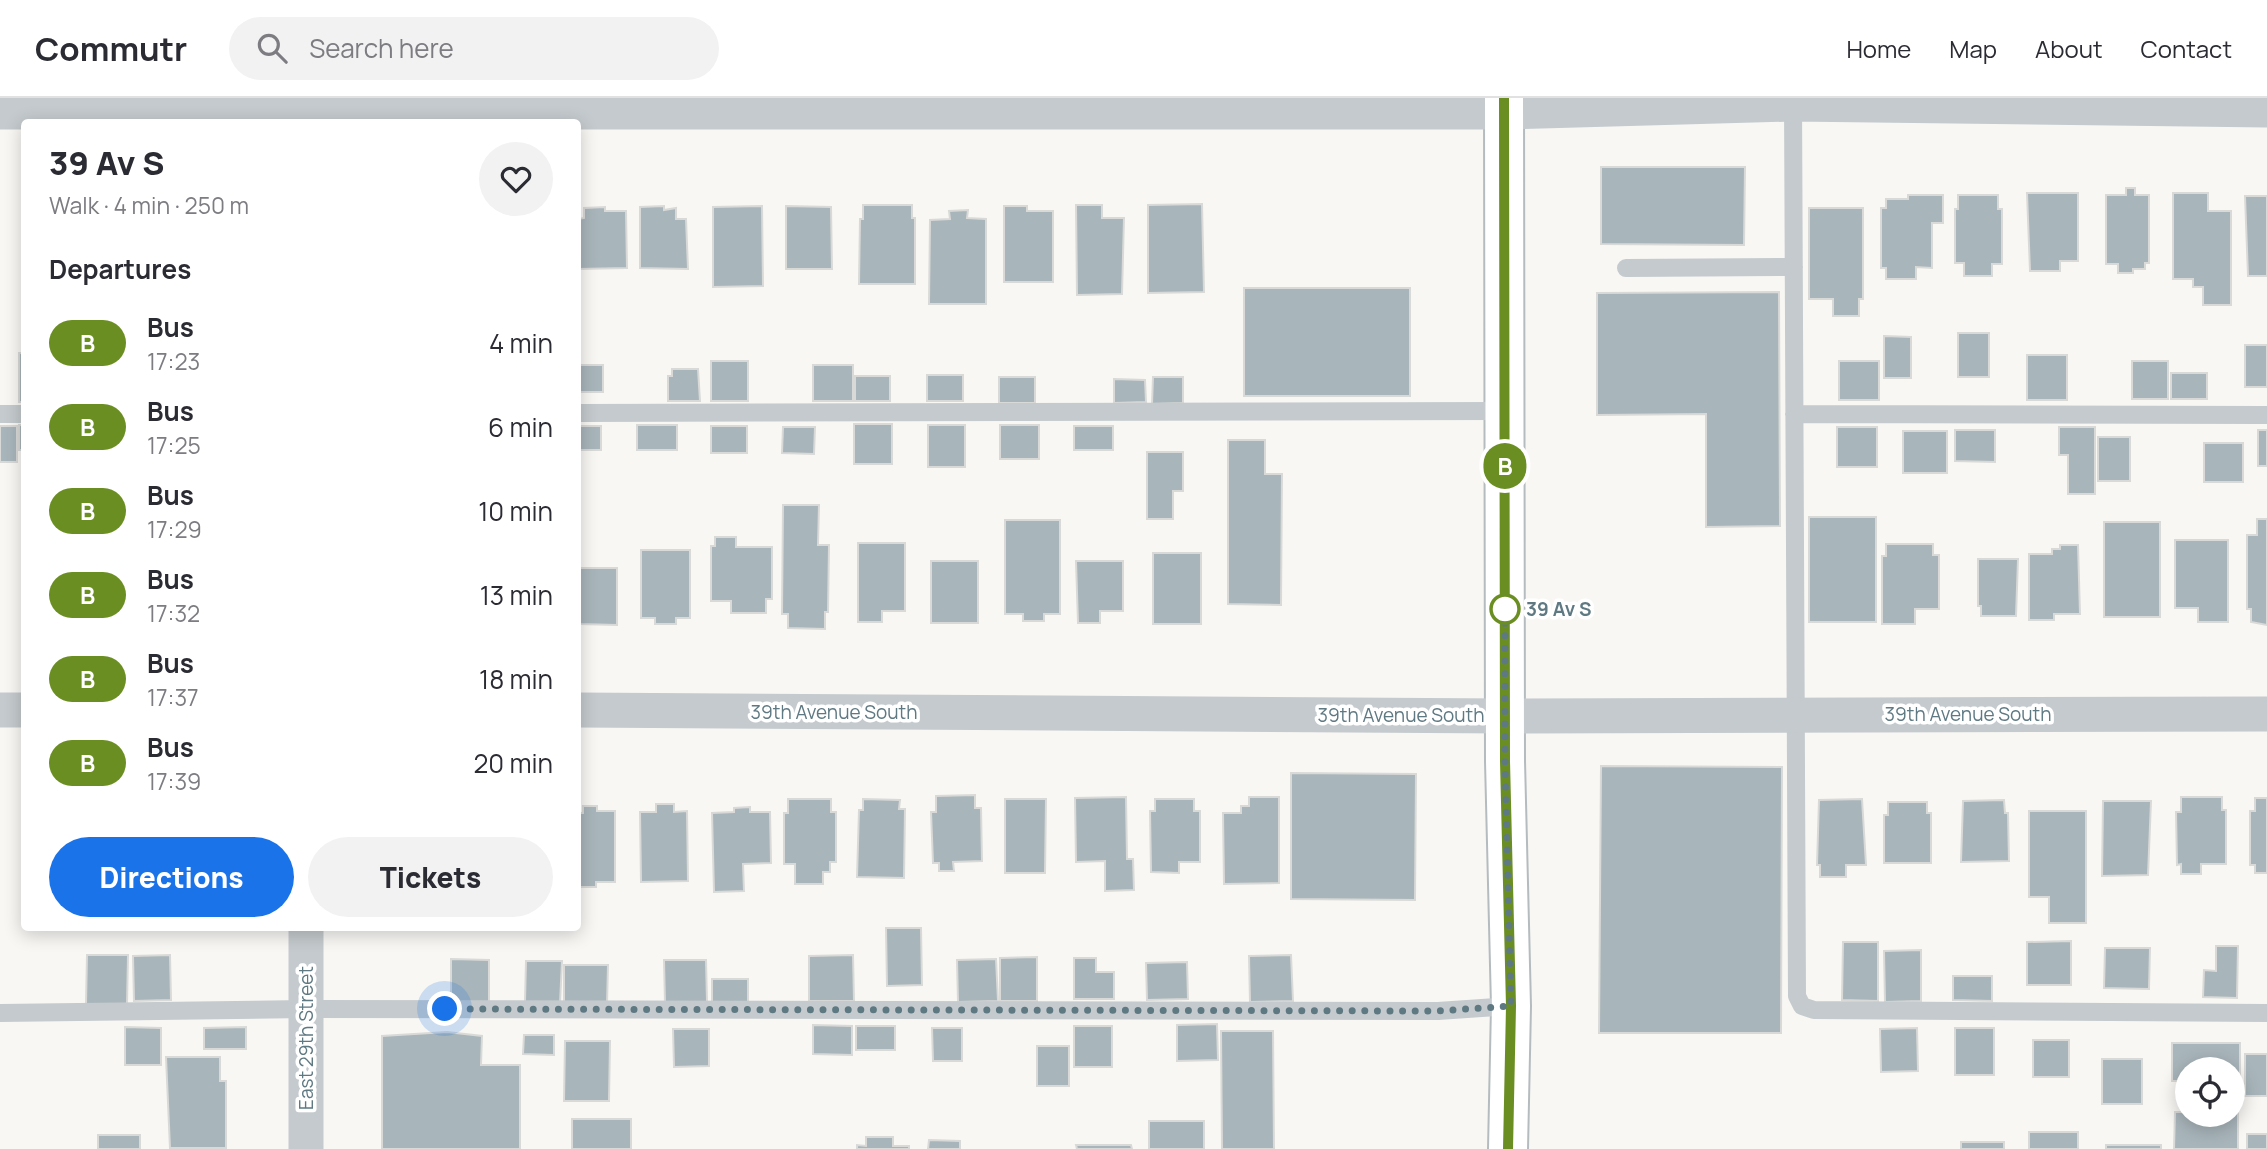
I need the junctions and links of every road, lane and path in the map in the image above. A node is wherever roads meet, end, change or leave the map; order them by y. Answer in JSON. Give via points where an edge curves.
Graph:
{"nodes":[{"id":1,"x":1793,"y":101,"type":"edge"},
{"id":2,"x":1504,"y":105,"type":"edge"},
{"id":3,"x":2267,"y":110,"type":"edge"},
{"id":4,"x":307,"y":111,"type":"edge"},
{"id":5,"x":0,"y":112,"type":"edge"},
{"id":6,"x":1794,"y":267,"type":"junction"},
{"id":7,"x":1626,"y":268,"type":"dead end"},
{"id":8,"x":1505,"y":411,"type":"junction"},
{"id":9,"x":581,"y":413,"type":"edge"},
{"id":10,"x":0,"y":414,"type":"edge"},
{"id":11,"x":21,"y":414,"type":"edge"},
{"id":12,"x":1794,"y":414,"type":"junction"},
{"id":13,"x":2267,"y":415,"type":"edge"},
{"id":14,"x":0,"y":710,"type":"edge"},
{"id":15,"x":21,"y":710,"type":"edge"},
{"id":16,"x":581,"y":710,"type":"edge"},
{"id":17,"x":1794,"y":714,"type":"junction"},
{"id":18,"x":2267,"y":714,"type":"edge"},
{"id":19,"x":1505,"y":716,"type":"junction"},
{"id":20,"x":306,"y":931,"type":"edge"},
{"id":21,"x":1511,"y":1006,"type":"junction"},
{"id":22,"x":306,"y":1009,"type":"junction"},
{"id":23,"x":0,"y":1013,"type":"edge"},
{"id":24,"x":2267,"y":1013,"type":"edge"},
{"id":25,"x":306,"y":1149,"type":"edge"},
{"id":26,"x":1507,"y":1149,"type":"edge"}],
"edges":[{"from":1,"to":2,"type":"street"},
{"from":1,"to":3,"type":"street"},
{"from":1,"to":6,"type":"lane"},
{"from":2,"to":4,"type":"street"},
{"from":2,"to":8,"type":"main road"},
{"from":4,"to":5,"type":"street"},
{"from":6,"to":7,"type":"lane"},
{"from":6,"to":12,"type":"lane"},
{"from":8,"to":9,"type":"lane"},
{"from":8,"to":19,"type":"main road"},
{"from":10,"to":11,"type":"lane"},
{"from":12,"to":13,"type":"lane"},
{"from":12,"to":17,"type":"lane"},
{"from":14,"to":15,"type":"street"},
{"from":16,"to":19,"type":"street","name":"39th Avenue South"},
{"from":17,"to":18,"type":"street","name":"39th Avenue South"},
{"from":17,"to":19,"type":"street","name":"39th Avenue South"},
{"from":17,"to":24,"type":"lane","via":[[1797,996],[1802,1006],[1814,1010]]},
{"from":19,"to":21,"type":"main road"},
{"from":20,"to":22,"type":"street","name":"East 29th Street"},
{"from":21,"to":22,"type":"lane","via":[[1438,1011]]},
{"from":21,"to":26,"type":"main road"},
{"from":22,"to":23,"type":"lane"},
{"from":22,"to":25,"type":"street","name":"East 29th Street"}]}
